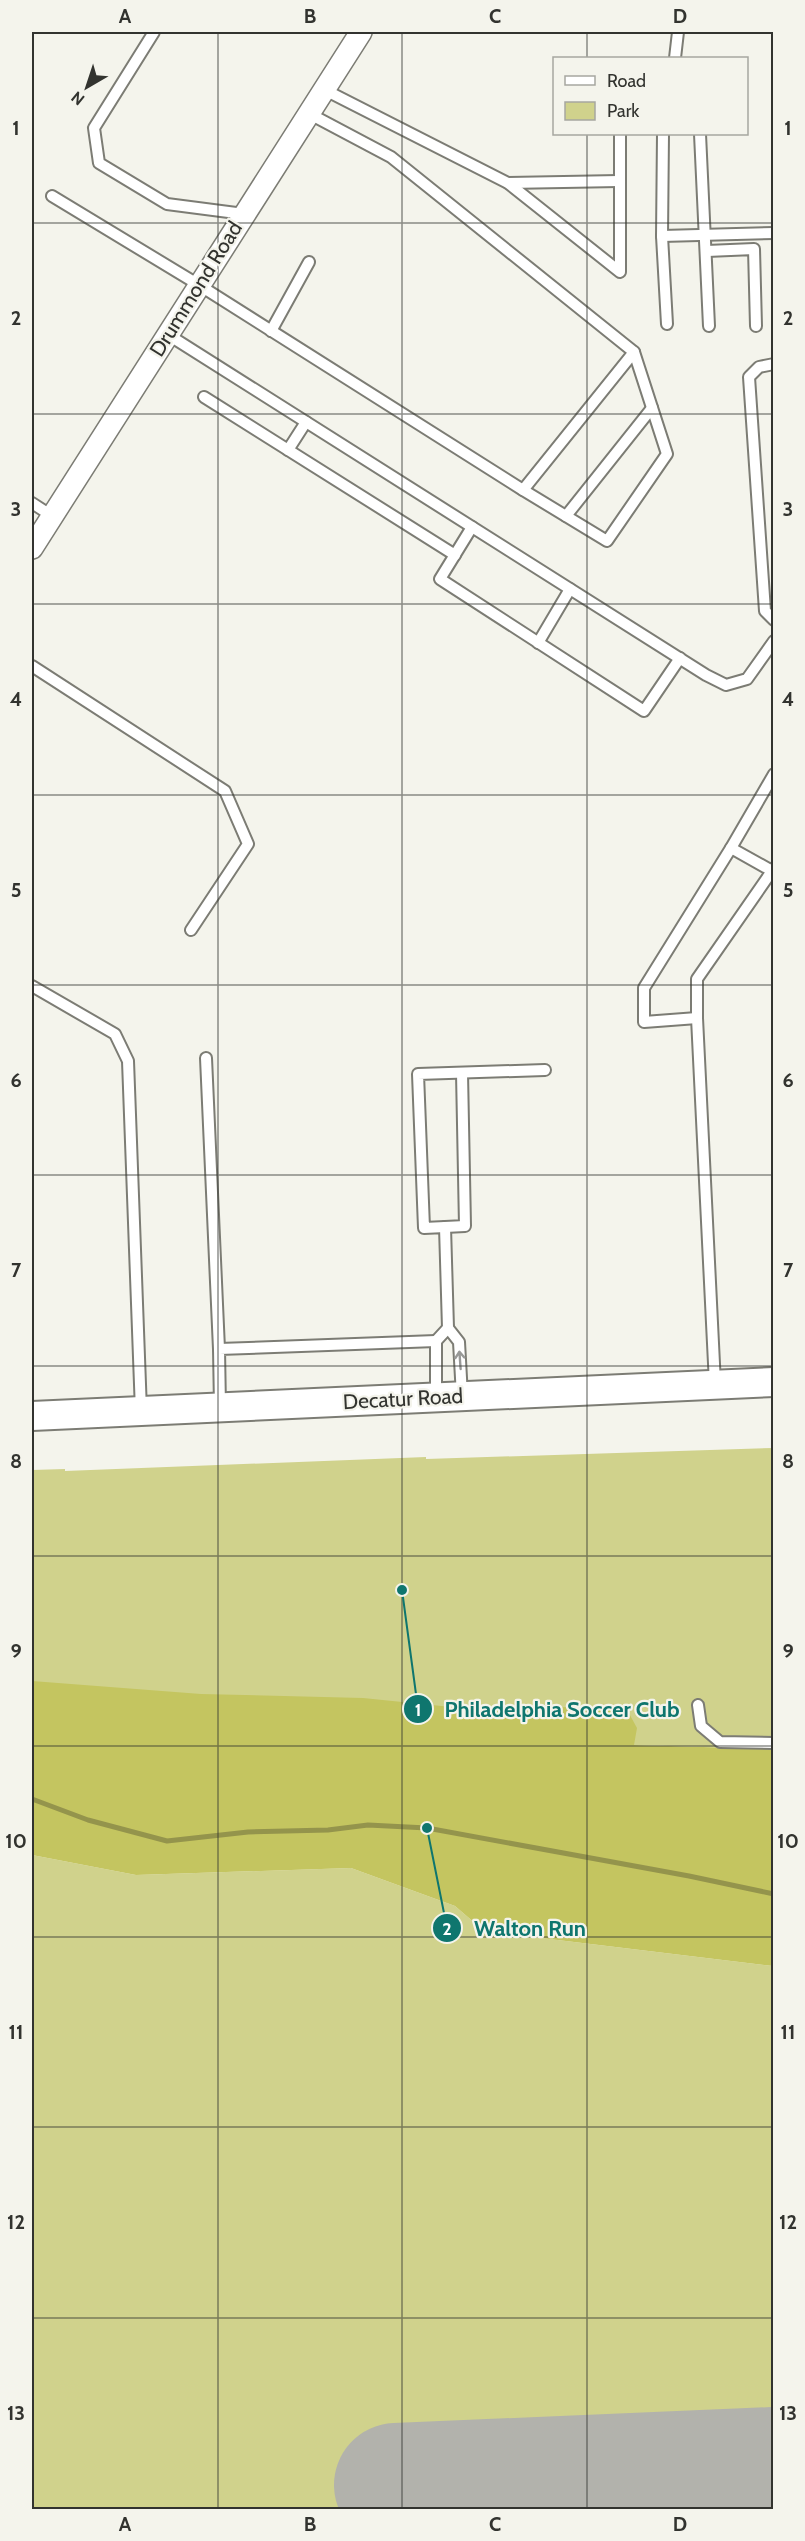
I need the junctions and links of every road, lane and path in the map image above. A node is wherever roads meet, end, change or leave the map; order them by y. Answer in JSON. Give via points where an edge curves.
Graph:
{"nodes":[{"id":1,"x":154,"y":32,"type":"edge"},
{"id":2,"x":361,"y":32,"type":"edge"},
{"id":3,"x":678,"y":32,"type":"edge"},
{"id":4,"x":675,"y":57,"type":"edge"},
{"id":5,"x":323,"y":89,"type":"junction"},
{"id":6,"x":308,"y":113,"type":"junction"},
{"id":7,"x":620,"y":135,"type":"edge"},
{"id":8,"x":663,"y":135,"type":"edge"},
{"id":9,"x":700,"y":135,"type":"edge"},
{"id":10,"x":619,"y":181,"type":"junction"},
{"id":11,"x":508,"y":183,"type":"junction"},
{"id":12,"x":52,"y":196,"type":"dead end"},
{"id":13,"x":244,"y":214,"type":"junction"},
{"id":14,"x":774,"y":233,"type":"edge"},
{"id":15,"x":706,"y":235,"type":"junction"},
{"id":16,"x":662,"y":236,"type":"junction"},
{"id":17,"x":707,"y":251,"type":"junction"},
{"id":18,"x":309,"y":262,"type":"dead end"},
{"id":19,"x":199,"y":285,"type":"junction"},
{"id":20,"x":667,"y":324,"type":"dead end"},
{"id":21,"x":709,"y":326,"type":"dead end"},
{"id":22,"x":756,"y":326,"type":"dead end"},
{"id":23,"x":271,"y":331,"type":"junction"},
{"id":24,"x":167,"y":334,"type":"junction"},
{"id":25,"x":634,"y":351,"type":"junction"},
{"id":26,"x":774,"y":364,"type":"edge"},
{"id":27,"x":204,"y":397,"type":"dead end"},
{"id":28,"x":652,"y":408,"type":"junction"},
{"id":29,"x":306,"y":422,"type":"junction"},
{"id":30,"x":288,"y":450,"type":"junction"},
{"id":31,"x":523,"y":490,"type":"junction"},
{"id":32,"x":32,"y":503,"type":"edge"},
{"id":33,"x":52,"y":516,"type":"junction"},
{"id":34,"x":566,"y":516,"type":"junction"},
{"id":35,"x":472,"y":527,"type":"junction"},
{"id":36,"x":32,"y":548,"type":"edge"},
{"id":37,"x":455,"y":555,"type":"junction"},
{"id":38,"x":570,"y":589,"type":"junction"},
{"id":39,"x":774,"y":620,"type":"edge"},
{"id":40,"x":774,"y":641,"type":"edge"},
{"id":41,"x":538,"y":643,"type":"junction"},
{"id":42,"x":680,"y":658,"type":"junction"},
{"id":43,"x":32,"y":666,"type":"edge"},
{"id":44,"x":774,"y":774,"type":"edge"},
{"id":45,"x":731,"y":848,"type":"junction"},
{"id":46,"x":773,"y":871,"type":"edge"},
{"id":47,"x":191,"y":930,"type":"dead end"},
{"id":48,"x":32,"y":986,"type":"edge"},
{"id":49,"x":697,"y":1018,"type":"junction"},
{"id":50,"x":206,"y":1058,"type":"dead end"},
{"id":51,"x":545,"y":1070,"type":"dead end"},
{"id":52,"x":462,"y":1072,"type":"junction"},
{"id":53,"x":445,"y":1227,"type":"junction"},
{"id":54,"x":448,"y":1328,"type":"junction"},
{"id":55,"x":436,"y":1341,"type":"junction"},
{"id":56,"x":219,"y":1349,"type":"junction"},
{"id":57,"x":774,"y":1382,"type":"edge"},
{"id":58,"x":715,"y":1385,"type":"junction"},
{"id":59,"x":449,"y":1397,"type":"junction"},
{"id":60,"x":220,"y":1407,"type":"junction"},
{"id":61,"x":141,"y":1411,"type":"junction"},
{"id":62,"x":32,"y":1416,"type":"edge"},
{"id":63,"x":698,"y":1705,"type":"dead end"},
{"id":64,"x":774,"y":1743,"type":"edge"}],
"edges":[{"from":1,"to":13,"type":"lane","via":[[94,128],[99,163],[166,204]]},
{"from":2,"to":5,"type":"street","name":"Drummond Road"},
{"from":3,"to":4,"type":"lane"},
{"from":5,"to":6,"type":"street","name":"Drummond Road"},
{"from":5,"to":11,"type":"lane"},
{"from":6,"to":13,"type":"street","name":"Drummond Road"},
{"from":6,"to":25,"type":"lane","via":[[391,157]]},
{"from":7,"to":10,"type":"lane"},
{"from":8,"to":16,"type":"lane"},
{"from":9,"to":15,"type":"lane"},
{"from":10,"to":11,"type":"lane"},
{"from":10,"to":11,"type":"lane","via":[[620,272]]},
{"from":12,"to":19,"type":"lane"},
{"from":13,"to":19,"type":"street","name":"Drummond Road"},
{"from":14,"to":15,"type":"lane"},
{"from":15,"to":16,"type":"lane"},
{"from":15,"to":17,"type":"lane"},
{"from":16,"to":20,"type":"lane"},
{"from":17,"to":21,"type":"lane"},
{"from":17,"to":22,"type":"lane","via":[[754,249]]},
{"from":18,"to":23,"type":"lane"},
{"from":19,"to":23,"type":"lane"},
{"from":19,"to":24,"type":"street","name":"Drummond Road"},
{"from":23,"to":31,"type":"lane"},
{"from":24,"to":29,"type":"lane"},
{"from":24,"to":33,"type":"street","name":"Drummond Road"},
{"from":25,"to":28,"type":"lane"},
{"from":25,"to":31,"type":"lane"},
{"from":26,"to":39,"type":"lane","via":[[759,367],[749,377],[765,611]]},
{"from":27,"to":30,"type":"lane"},
{"from":28,"to":34,"type":"lane"},
{"from":28,"to":34,"type":"lane","via":[[666,454],[607,541]]},
{"from":29,"to":30,"type":"lane"},
{"from":29,"to":35,"type":"lane"},
{"from":30,"to":37,"type":"lane"},
{"from":31,"to":34,"type":"lane"},
{"from":32,"to":33,"type":"lane"},
{"from":33,"to":36,"type":"street","name":"Drummond Road"},
{"from":35,"to":37,"type":"lane"},
{"from":35,"to":38,"type":"lane"},
{"from":37,"to":41,"type":"lane","via":[[440,579]]},
{"from":38,"to":41,"type":"lane"},
{"from":38,"to":42,"type":"lane"},
{"from":40,"to":42,"type":"lane","via":[[747,679],[726,684]]},
{"from":41,"to":42,"type":"lane","via":[[644,711]]},
{"from":43,"to":47,"type":"lane","via":[[225,791],[248,844]]},
{"from":44,"to":45,"type":"lane"},
{"from":45,"to":46,"type":"lane"},
{"from":45,"to":49,"type":"lane","via":[[644,988],[644,1022]]},
{"from":46,"to":49,"type":"lane","via":[[697,979]]},
{"from":48,"to":61,"type":"lane","via":[[115,1034],[128,1061]]},
{"from":49,"to":58,"type":"lane"},
{"from":50,"to":56,"type":"lane"},
{"from":51,"to":52,"type":"lane"},
{"from":52,"to":53,"type":"lane","via":[[465,1226]]},
{"from":52,"to":53,"type":"lane","via":[[418,1074],[424,1228]]},
{"from":53,"to":54,"type":"lane"},
{"from":54,"to":55,"type":"lane"},
{"from":59,"to":54,"type":"lane","one_way":true,"via":[[459,1342]]},
{"from":55,"to":56,"type":"lane"},
{"from":55,"to":59,"type":"lane"},
{"from":56,"to":60,"type":"lane"},
{"from":57,"to":58,"type":"street","name":"Decatur Road"},
{"from":58,"to":59,"type":"street","name":"Decatur Road"},
{"from":59,"to":60,"type":"street","name":"Decatur Road"},
{"from":60,"to":61,"type":"street","name":"Decatur Road"},
{"from":61,"to":62,"type":"street","name":"Decatur Road"},
{"from":63,"to":64,"type":"lane","via":[[701,1726],[720,1742]]}]}
